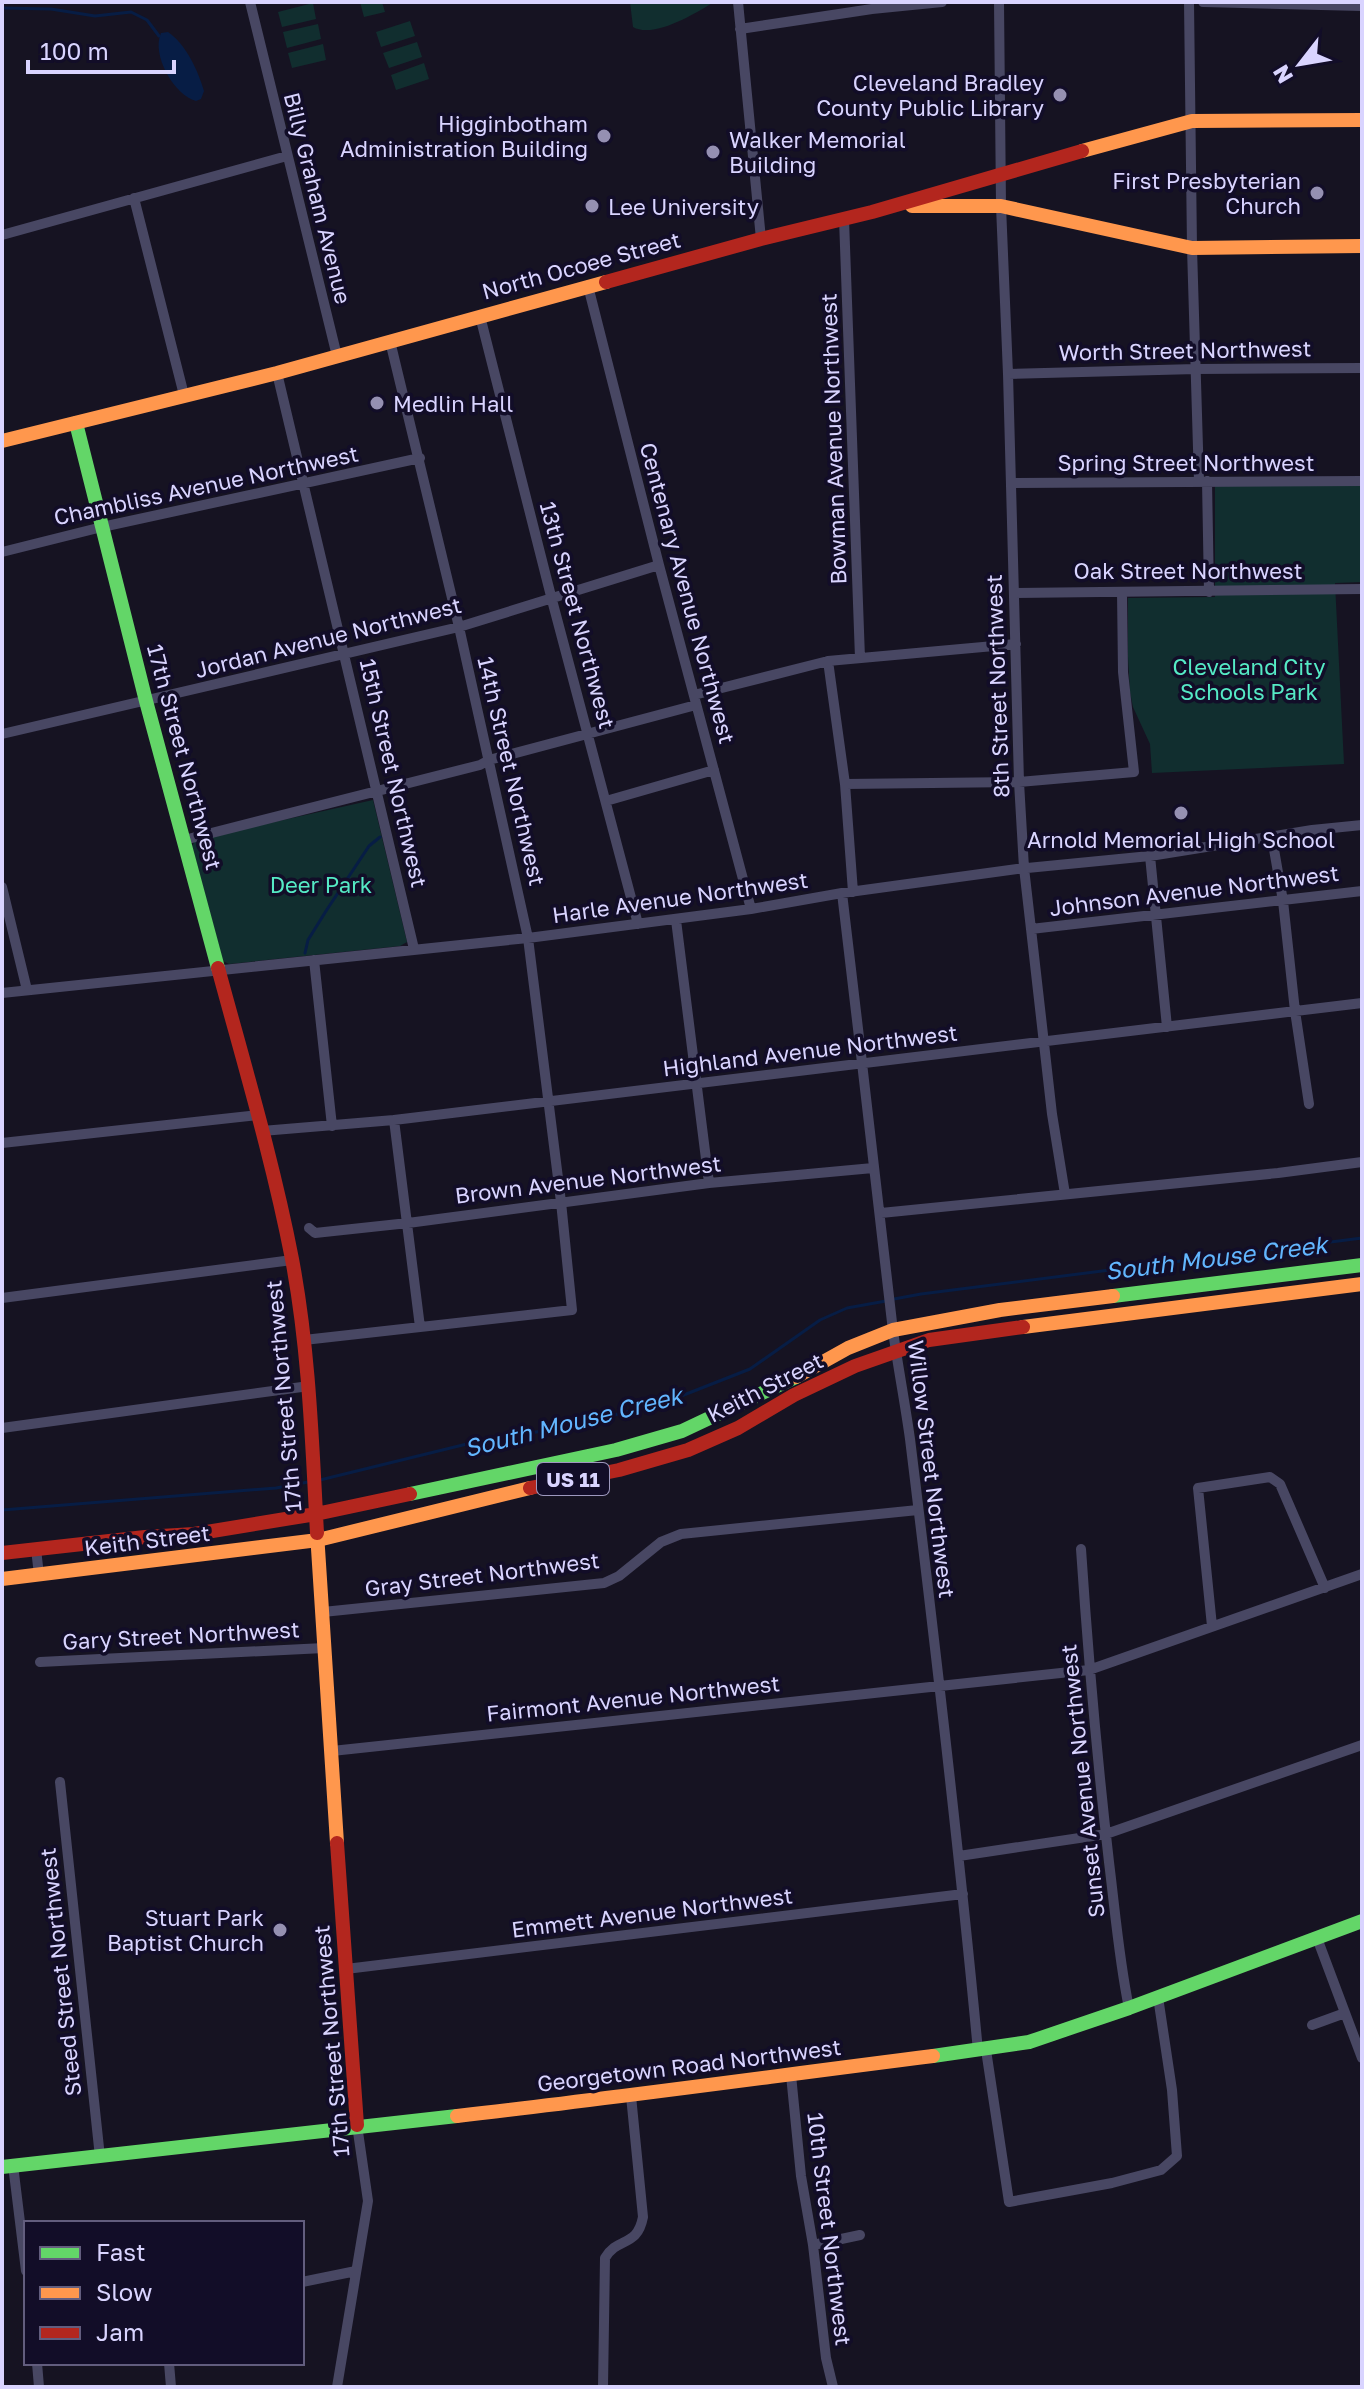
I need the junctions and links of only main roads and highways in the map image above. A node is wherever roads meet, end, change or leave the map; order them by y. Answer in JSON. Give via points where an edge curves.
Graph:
{"nodes":[{"id":1,"x":1362,"y":120,"type":"edge"},
{"id":2,"x":872,"y":212,"type":"junction"},
{"id":3,"x":1362,"y":246,"type":"edge"},
{"id":4,"x":76,"y":423,"type":"junction"},
{"id":5,"x":2,"y":441,"type":"edge"},
{"id":6,"x":1362,"y":1265,"type":"edge"},
{"id":7,"x":1237,"y":1279,"type":"junction"},
{"id":8,"x":1362,"y":1284,"type":"edge"},
{"id":9,"x":1240,"y":1299,"type":"junction"},
{"id":10,"x":316,"y":1514,"type":"junction"},
{"id":11,"x":189,"y":1535,"type":"junction"},
{"id":12,"x":318,"y":1540,"type":"junction"},
{"id":13,"x":2,"y":1553,"type":"edge"},
{"id":14,"x":223,"y":1553,"type":"junction"},
{"id":15,"x":2,"y":1579,"type":"edge"},
{"id":16,"x":1362,"y":1921,"type":"edge"},
{"id":17,"x":357,"y":2125,"type":"junction"},
{"id":18,"x":8,"y":2166,"type":"edge"}],
"edges":[{"from":1,"to":2,"type":"main road","name":"North Ocoee Street","via":[[1192,121]]},
{"from":2,"to":3,"type":"main road","via":[[918,205],[1001,206],[1192,248]]},
{"from":2,"to":4,"type":"main road","name":"North Ocoee Street"},
{"from":4,"to":5,"type":"main road","name":"North Ocoee Street"},
{"from":4,"to":10,"type":"main road","name":"17th Street Northwest","via":[[292,1260],[309,1386]]},
{"from":6,"to":7,"type":"main road","name":"Keith Street","number":"US 11"},
{"from":7,"to":9,"type":"main road"},
{"from":7,"to":10,"type":"main road","name":"Keith Street","number":"US 11","via":[[1000,1310],[893,1330],[682,1431]]},
{"from":8,"to":9,"type":"main road","name":"Keith Street","number":"US 11"},
{"from":9,"to":12,"type":"main road","name":"Keith Street","number":"US 11","via":[[929,1340],[855,1366],[688,1450]]},
{"from":10,"to":11,"type":"main road","name":"Keith Street","number":"US 11"},
{"from":10,"to":12,"type":"main road","name":"17th Street Northwest"},
{"from":11,"to":13,"type":"main road","name":"Keith Street","number":"US 11"},
{"from":11,"to":14,"type":"main road"},
{"from":12,"to":14,"type":"main road","name":"Keith Street","number":"US 11"},
{"from":12,"to":17,"type":"main road","name":"17th Street Northwest"},
{"from":14,"to":15,"type":"main road","name":"Keith Street","number":"US 11"},
{"from":16,"to":17,"type":"main road","name":"Georgetown Road Northwest","via":[[1029,2042],[631,2096]]},
{"from":17,"to":18,"type":"main road","name":"Georgetown Road Northwest"}]}
